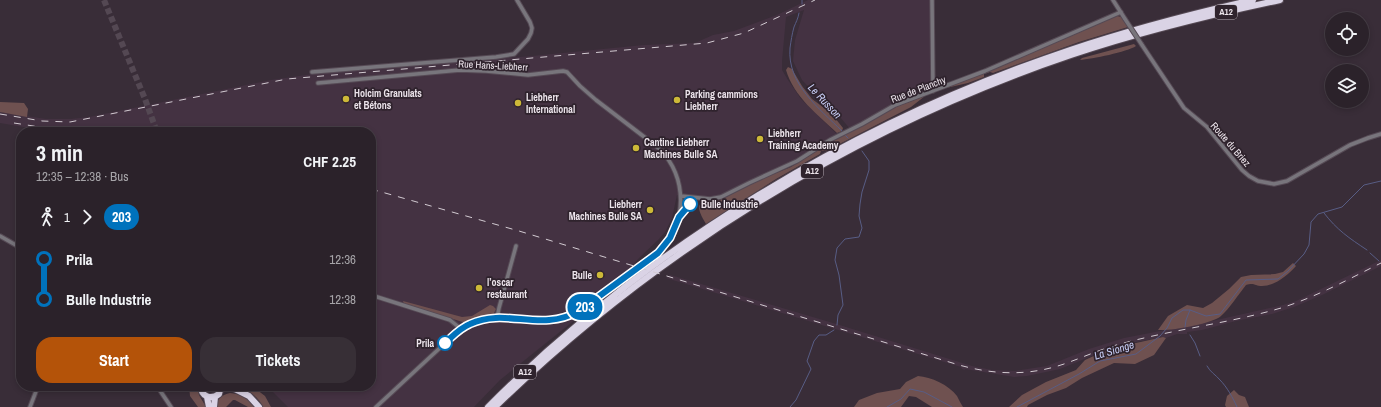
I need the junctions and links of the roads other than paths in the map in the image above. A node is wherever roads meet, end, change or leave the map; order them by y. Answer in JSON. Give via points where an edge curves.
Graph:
{"nodes":[{"id":1,"x":517,"y":0,"type":"edge"},
{"id":2,"x":932,"y":0,"type":"edge"},
{"id":3,"x":1113,"y":0,"type":"edge"},
{"id":4,"x":1253,"y":0,"type":"edge"},
{"id":5,"x":1280,"y":0,"type":"edge"},
{"id":6,"x":1121,"y":12,"type":"junction"},
{"id":7,"x":312,"y":72,"type":"dead end"},
{"id":8,"x":318,"y":83,"type":"dead end"},
{"id":9,"x":933,"y":91,"type":"junction"},
{"id":10,"x":1381,"y":134,"type":"edge"},
{"id":11,"x":681,"y":196,"type":"junction"},
{"id":12,"x":0,"y":236,"type":"edge"},
{"id":13,"x":16,"y":245,"type":"edge"},
{"id":14,"x":516,"y":246,"type":"dead end"},
{"id":15,"x":376,"y":297,"type":"edge"},
{"id":16,"x":497,"y":318,"type":"junction"},
{"id":17,"x":461,"y":329,"type":"junction"},
{"id":18,"x":562,"y":338,"type":"junction"},
{"id":19,"x":36,"y":391,"type":"edge"},
{"id":20,"x":161,"y":391,"type":"edge"},
{"id":21,"x":202,"y":391,"type":"edge"},
{"id":22,"x":220,"y":391,"type":"edge"},
{"id":23,"x":240,"y":391,"type":"edge"},
{"id":24,"x":207,"y":397,"type":"junction"},
{"id":25,"x":215,"y":397,"type":"junction"},
{"id":26,"x":30,"y":407,"type":"edge"},
{"id":27,"x":171,"y":407,"type":"edge"},
{"id":28,"x":209,"y":407,"type":"edge"},
{"id":29,"x":214,"y":407,"type":"edge"},
{"id":30,"x":259,"y":407,"type":"edge"},
{"id":31,"x":376,"y":407,"type":"edge"},
{"id":32,"x":483,"y":407,"type":"edge"},
{"id":33,"x":488,"y":407,"type":"edge"},
{"id":34,"x":495,"y":407,"type":"edge"}],
"edges":[{"from":1,"to":7,"type":"street","name":"Rue Hans-Liebherr","via":[[530,22],[532,32],[512,55]]},
{"from":2,"to":9,"type":"street"},
{"from":3,"to":6,"type":"street"},
{"from":4,"to":18,"type":"highway","number":"A12","via":[[1152,25],[1068,50],[965,89],[884,126],[788,178],[712,225],[634,280]]},
{"from":5,"to":34,"type":"highway","number":"A12","via":[[1168,26],[1070,56],[974,92],[828,161],[771,194],[667,262],[574,335]]},
{"from":6,"to":9,"type":"street","name":"Rue de Planchy"},
{"from":6,"to":10,"type":"street","name":"Route du Briez","bridge":true,"via":[[1184,108],[1207,127],[1242,170],[1258,181],[1274,184],[1287,181],[1350,145]]},
{"from":8,"to":11,"type":"street","name":"Rue Hans-Liebherr","via":[[460,70],[525,75],[565,71],[596,100],[662,151],[675,171]]},
{"from":9,"to":11,"type":"street","name":"Rue de Planchy","via":[[894,105],[797,161],[721,198]]},
{"from":11,"to":16,"type":"street","name":"Rue Hans-Liebherr","via":[[677,224],[661,250],[581,310],[566,318],[551,321]]},
{"from":12,"to":13,"type":"street"},
{"from":14,"to":16,"type":"street"},
{"from":15,"to":17,"type":"street","via":[[450,320]]},
{"from":16,"to":17,"type":"street","name":"Rue Hans-Liebherr","via":[[479,321]]},
{"from":17,"to":31,"type":"street","name":"Rue Hans-Liebherr"},
{"from":18,"to":32,"type":"highway","via":[[510,380]]},
{"from":18,"to":33,"type":"highway","number":"A12"},
{"from":19,"to":26,"type":"street"},
{"from":20,"to":27,"type":"street"},
{"from":21,"to":24,"type":"highway"},
{"from":22,"to":25,"type":"highway"},
{"from":23,"to":30,"type":"highway","via":[[249,396]]},
{"from":24,"to":25,"type":"highway"},
{"from":24,"to":28,"type":"highway"},
{"from":25,"to":29,"type":"highway"}]}
